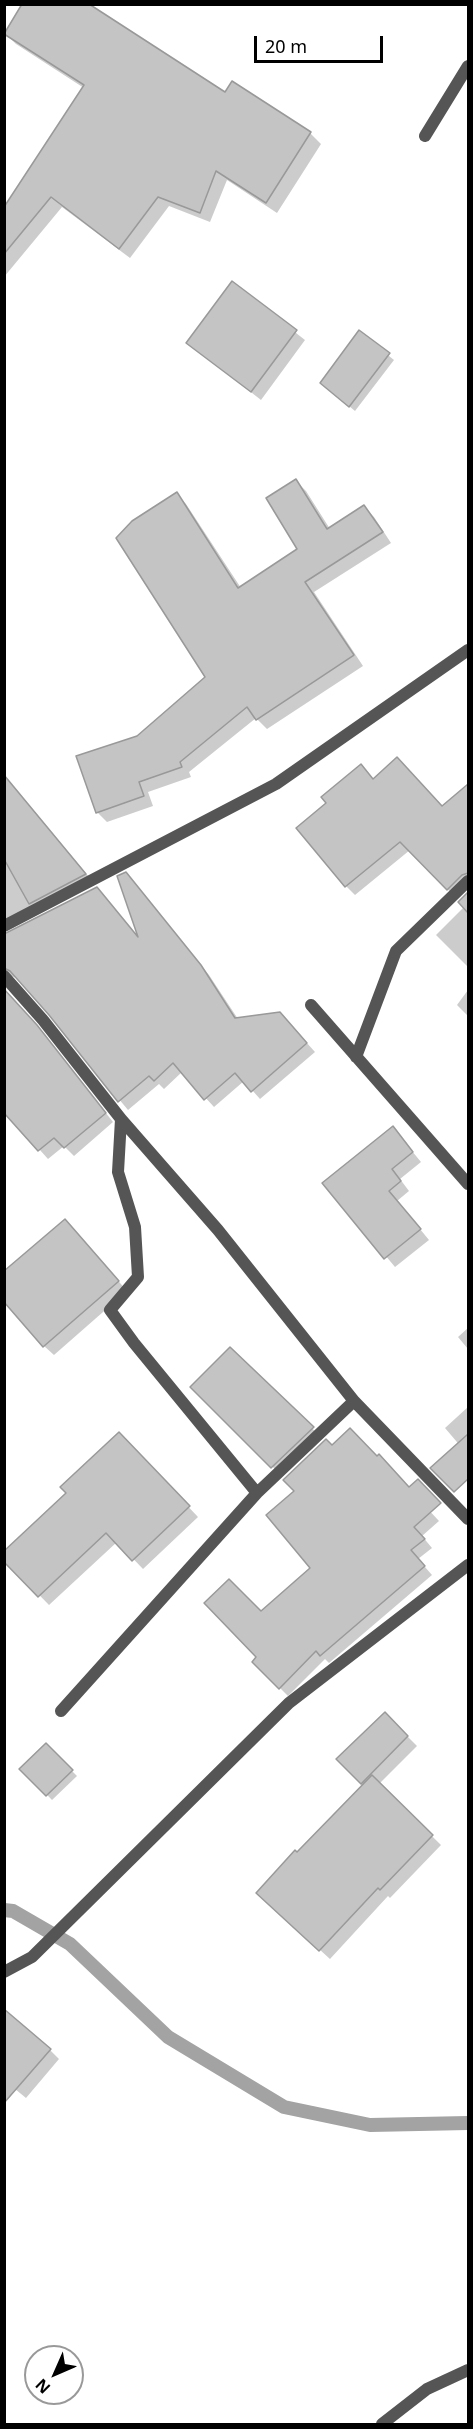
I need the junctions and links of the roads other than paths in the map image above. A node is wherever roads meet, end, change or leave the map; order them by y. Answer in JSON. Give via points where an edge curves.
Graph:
{"nodes":[{"id":1,"x":468,"y":66,"type":"edge"},
{"id":2,"x":425,"y":136,"type":"dead end"},
{"id":3,"x":468,"y":650,"type":"edge"},
{"id":4,"x":468,"y":881,"type":"edge"},
{"id":5,"x":4,"y":926,"type":"edge"},
{"id":6,"x":4,"y":976,"type":"edge"},
{"id":7,"x":311,"y":1005,"type":"dead end"},
{"id":8,"x":356,"y":1057,"type":"junction"},
{"id":9,"x":121,"y":1119,"type":"junction"},
{"id":10,"x":468,"y":1184,"type":"edge"},
{"id":11,"x":354,"y":1401,"type":"junction"},
{"id":12,"x":257,"y":1493,"type":"junction"},
{"id":13,"x":468,"y":1520,"type":"edge"},
{"id":14,"x":468,"y":1565,"type":"edge"},
{"id":15,"x":61,"y":1711,"type":"dead end"},
{"id":16,"x":4,"y":1972,"type":"edge"},
{"id":17,"x":468,"y":2370,"type":"edge"},
{"id":18,"x":382,"y":2424,"type":"edge"}],
"edges":[{"from":1,"to":2,"type":"street"},
{"from":3,"to":5,"type":"street","via":[[276,784]]},
{"from":4,"to":8,"type":"street","via":[[396,951]]},
{"from":6,"to":9,"type":"street"},
{"from":7,"to":8,"type":"street"},
{"from":8,"to":10,"type":"street"},
{"from":9,"to":11,"type":"street","via":[[218,1230]]},
{"from":9,"to":12,"type":"street","via":[[118,1172],[135,1227],[138,1277],[110,1310]]},
{"from":11,"to":12,"type":"street"},
{"from":11,"to":13,"type":"street"},
{"from":12,"to":15,"type":"street"},
{"from":14,"to":16,"type":"street","via":[[289,1702],[32,1957]]},
{"from":17,"to":18,"type":"street","via":[[427,2389]]}]}
